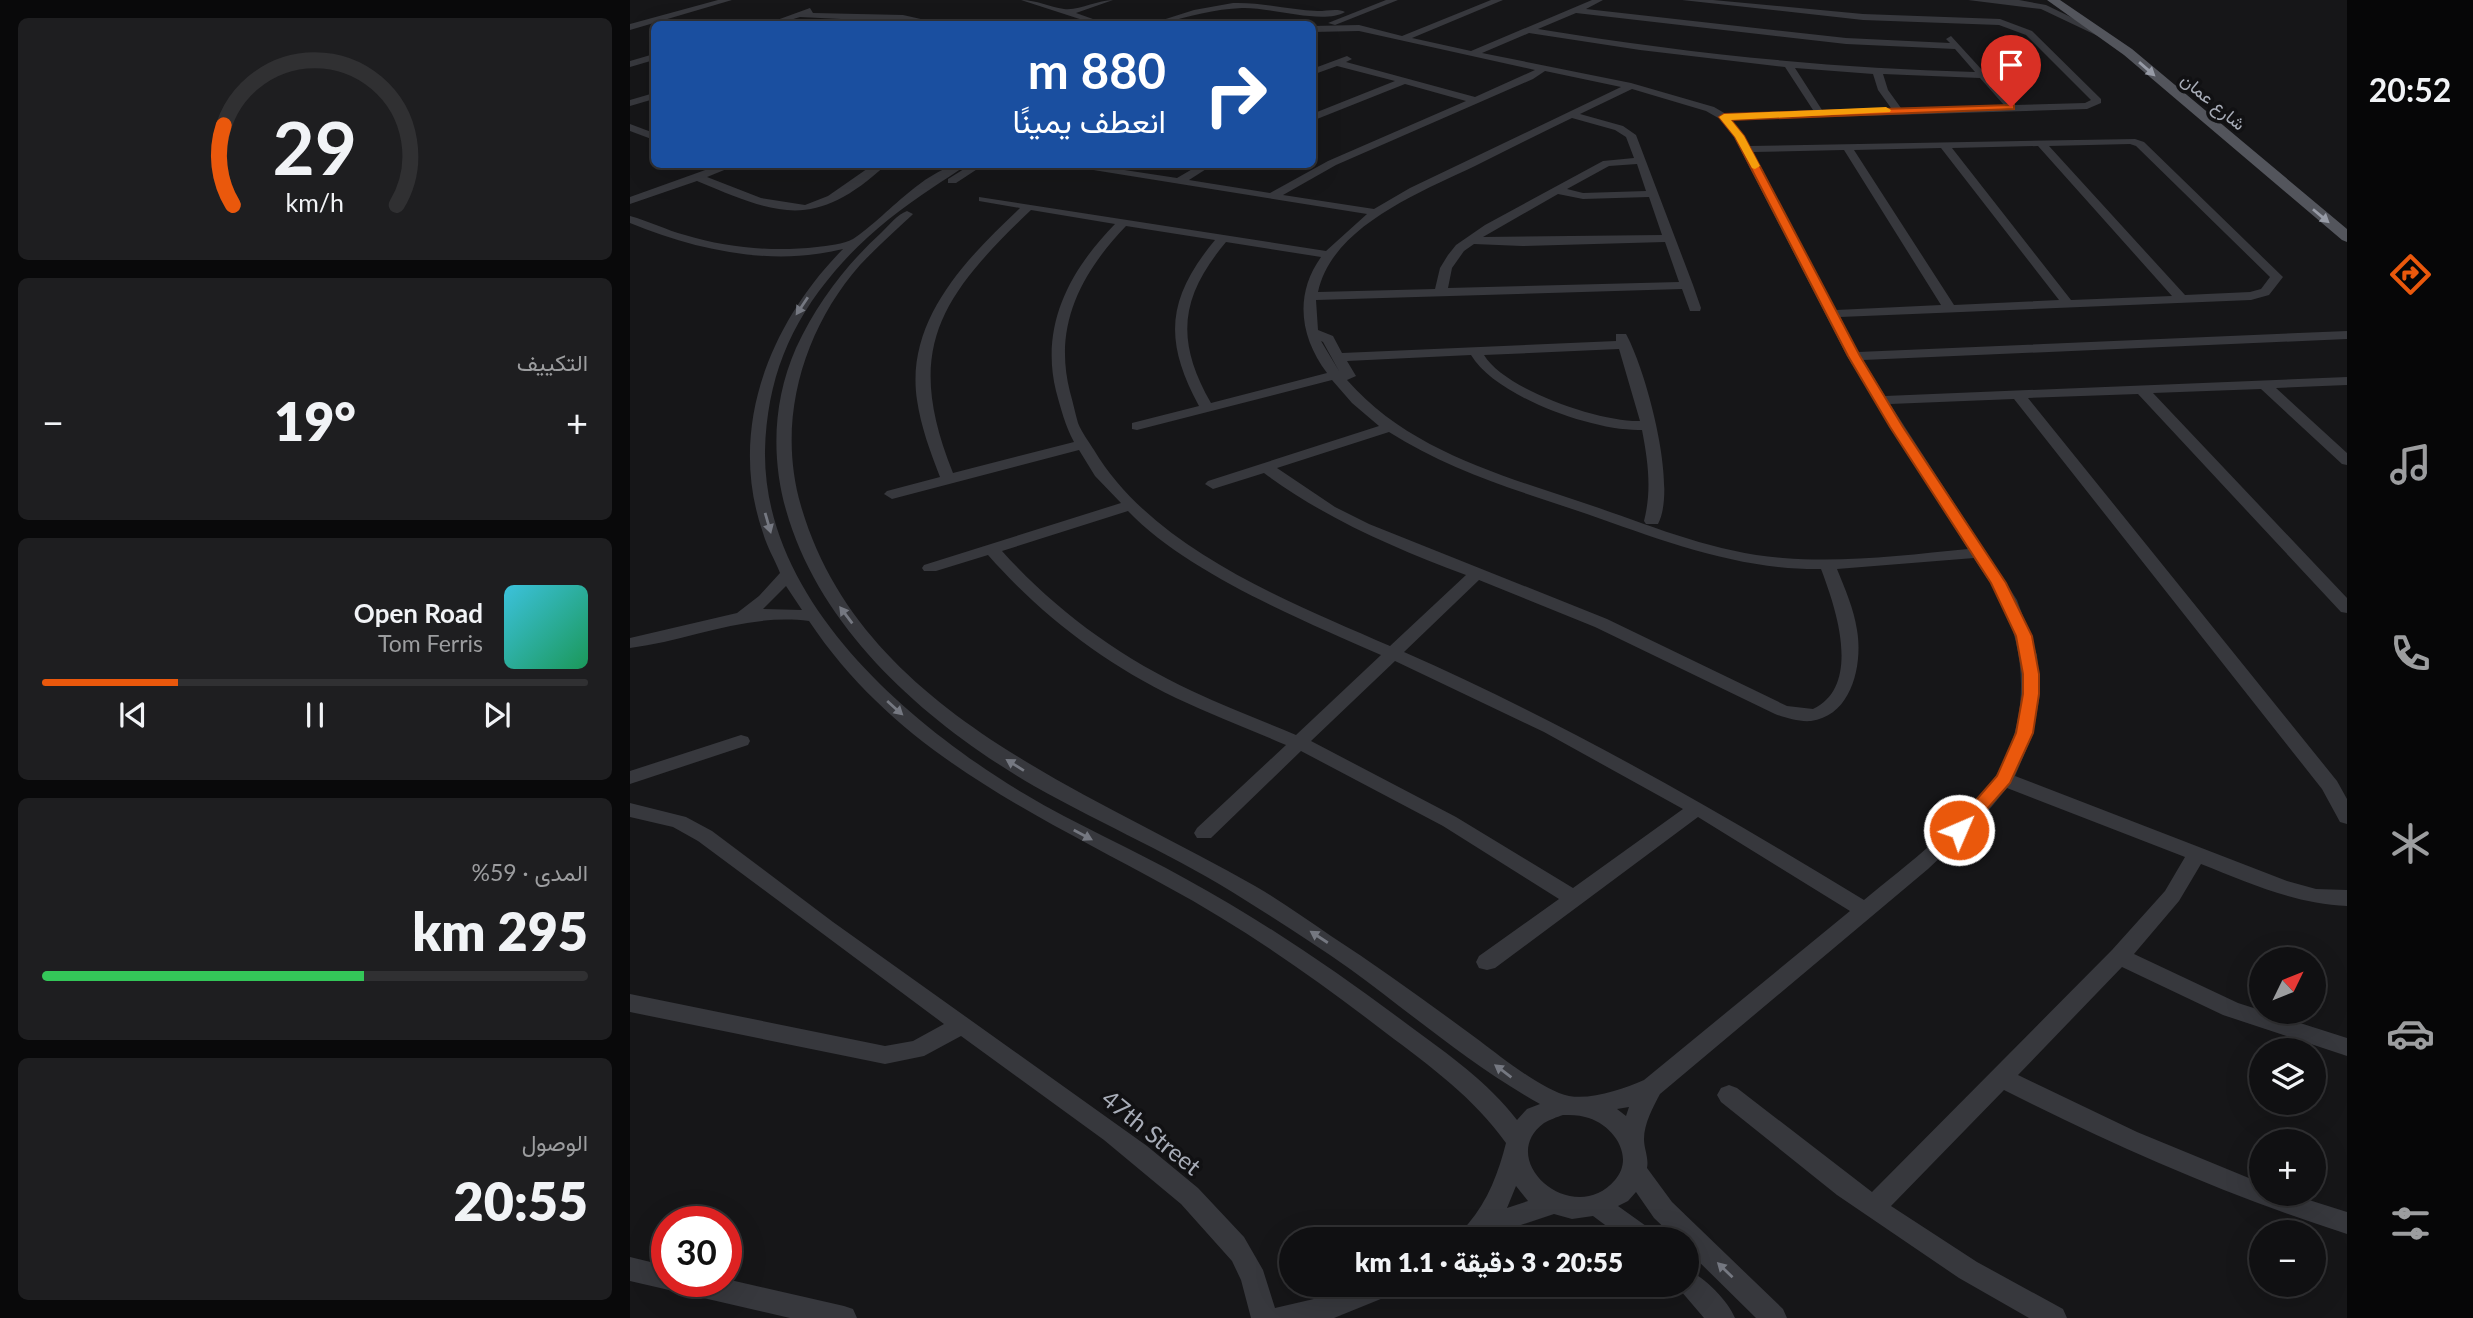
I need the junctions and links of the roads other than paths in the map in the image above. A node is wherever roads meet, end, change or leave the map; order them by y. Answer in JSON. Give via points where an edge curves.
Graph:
{"nodes":[{"id":1,"x":727,"y":0,"type":"edge"},
{"id":2,"x":1025,"y":0,"type":"edge"},
{"id":3,"x":1109,"y":0,"type":"edge"},
{"id":4,"x":1375,"y":0,"type":"edge"},
{"id":5,"x":1394,"y":0,"type":"edge"},
{"id":6,"x":1499,"y":0,"type":"edge"},
{"id":7,"x":1599,"y":0,"type":"edge"},
{"id":8,"x":1686,"y":0,"type":"edge"},
{"id":9,"x":1972,"y":0,"type":"edge"},
{"id":10,"x":2037,"y":0,"type":"edge"},
{"id":11,"x":2053,"y":0,"type":"edge"},
{"id":12,"x":2068,"y":0,"type":"edge"},
{"id":13,"x":2010,"y":1,"type":"edge"},
{"id":14,"x":824,"y":5,"type":"dead end"},
{"id":15,"x":1574,"y":10,"type":"junction"},
{"id":16,"x":1341,"y":12,"type":"junction"},
{"id":17,"x":1066,"y":13,"type":"junction"},
{"id":18,"x":1295,"y":13,"type":"junction"},
{"id":19,"x":801,"y":15,"type":"junction"},
{"id":20,"x":1352,"y":15,"type":"junction"},
{"id":21,"x":911,"y":19,"type":"junction"},
{"id":22,"x":1933,"y":20,"type":"junction"},
{"id":23,"x":651,"y":21,"type":"edge"},
{"id":24,"x":652,"y":21,"type":"edge"},
{"id":25,"x":780,"y":21,"type":"edge"},
{"id":26,"x":904,"y":21,"type":"edge"},
{"id":27,"x":922,"y":21,"type":"edge"},
{"id":28,"x":1093,"y":21,"type":"edge"},
{"id":29,"x":1163,"y":21,"type":"edge"},
{"id":30,"x":1305,"y":21,"type":"edge"},
{"id":31,"x":1315,"y":21,"type":"edge"},
{"id":32,"x":630,"y":27,"type":"edge"},
{"id":33,"x":1359,"y":28,"type":"junction"},
{"id":34,"x":1316,"y":29,"type":"edge"},
{"id":35,"x":1316,"y":30,"type":"edge"},
{"id":36,"x":1527,"y":30,"type":"junction"},
{"id":37,"x":2103,"y":35,"type":"junction"},
{"id":38,"x":1402,"y":39,"type":"junction"},
{"id":39,"x":1957,"y":46,"type":"junction"},
{"id":40,"x":1472,"y":54,"type":"junction"},
{"id":41,"x":1357,"y":55,"type":"dead end"},
{"id":42,"x":651,"y":58,"type":"edge"},
{"id":43,"x":1338,"y":63,"type":"junction"},
{"id":44,"x":630,"y":64,"type":"edge"},
{"id":45,"x":1788,"y":64,"type":"junction"},
{"id":46,"x":1545,"y":68,"type":"junction"},
{"id":47,"x":1316,"y":71,"type":"edge"},
{"id":48,"x":1877,"y":71,"type":"junction"},
{"id":49,"x":1982,"y":75,"type":"junction"},
{"id":50,"x":1404,"y":81,"type":"junction"},
{"id":51,"x":1631,"y":86,"type":"junction"},
{"id":52,"x":651,"y":97,"type":"edge"},
{"id":53,"x":1474,"y":100,"type":"junction"},
{"id":54,"x":630,"y":103,"type":"edge"},
{"id":55,"x":2011,"y":107,"type":"junction"},
{"id":56,"x":1898,"y":110,"type":"junction"},
{"id":57,"x":1819,"y":112,"type":"junction"},
{"id":58,"x":1571,"y":115,"type":"junction"},
{"id":59,"x":1316,"y":116,"type":"edge"},
{"id":60,"x":1724,"y":117,"type":"junction"},
{"id":61,"x":630,"y":127,"type":"edge"},
{"id":62,"x":651,"y":136,"type":"edge"},
{"id":63,"x":2040,"y":142,"type":"junction"},
{"id":64,"x":1943,"y":144,"type":"junction"},
{"id":65,"x":1847,"y":147,"type":"junction"},
{"id":66,"x":1746,"y":149,"type":"junction"},
{"id":67,"x":1641,"y":161,"type":"junction"},
{"id":68,"x":720,"y":168,"type":"edge"},
{"id":69,"x":876,"y":168,"type":"edge"},
{"id":70,"x":954,"y":168,"type":"edge"},
{"id":71,"x":974,"y":168,"type":"edge"},
{"id":72,"x":1099,"y":168,"type":"edge"},
{"id":73,"x":1202,"y":168,"type":"edge"},
{"id":74,"x":697,"y":177,"type":"junction"},
{"id":75,"x":1179,"y":182,"type":"junction"},
{"id":76,"x":1555,"y":190,"type":"junction"},
{"id":77,"x":1653,"y":194,"type":"junction"},
{"id":78,"x":1271,"y":197,"type":"junction"},
{"id":79,"x":630,"y":199,"type":"edge"},
{"id":80,"x":983,"y":199,"type":"dead end"},
{"id":81,"x":1028,"y":207,"type":"junction"},
{"id":82,"x":1374,"y":212,"type":"junction"},
{"id":83,"x":630,"y":219,"type":"edge"},
{"id":84,"x":2347,"y":220,"type":"edge"},
{"id":85,"x":1123,"y":222,"type":"junction"},
{"id":86,"x":2347,"y":237,"type":"edge"},
{"id":87,"x":1223,"y":238,"type":"junction"},
{"id":88,"x":1669,"y":238,"type":"junction"},
{"id":89,"x":1472,"y":240,"type":"junction"},
{"id":90,"x":864,"y":241,"type":"junction"},
{"id":91,"x":796,"y":253,"type":"junction"},
{"id":92,"x":1328,"y":255,"type":"junction"},
{"id":93,"x":831,"y":268,"type":"junction"},
{"id":94,"x":1686,"y":285,"type":"junction"},
{"id":95,"x":1441,"y":292,"type":"junction"},
{"id":96,"x":1310,"y":296,"type":"junction"},
{"id":97,"x":2182,"y":299,"type":"junction"},
{"id":98,"x":2068,"y":304,"type":"junction"},
{"id":99,"x":1695,"y":308,"type":"dead end"},
{"id":100,"x":1950,"y":309,"type":"junction"},
{"id":101,"x":1831,"y":314,"type":"junction"},
{"id":102,"x":1311,"y":332,"type":"junction"},
{"id":103,"x":2347,"y":335,"type":"edge"},
{"id":104,"x":1475,"y":351,"type":"junction"},
{"id":105,"x":1854,"y":356,"type":"junction"},
{"id":106,"x":1337,"y":357,"type":"junction"},
{"id":107,"x":1335,"y":375,"type":"junction"},
{"id":108,"x":2347,"y":381,"type":"edge"},
{"id":109,"x":2264,"y":384,"type":"junction"},
{"id":110,"x":2141,"y":389,"type":"junction"},
{"id":111,"x":2017,"y":394,"type":"junction"},
{"id":112,"x":1881,"y":400,"type":"junction"},
{"id":113,"x":1207,"y":407,"type":"junction"},
{"id":114,"x":1648,"y":425,"type":"junction"},
{"id":115,"x":1137,"y":426,"type":"dead end"},
{"id":116,"x":1391,"y":427,"type":"junction"},
{"id":117,"x":1083,"y":444,"type":"junction"},
{"id":118,"x":2347,"y":461,"type":"edge"},
{"id":119,"x":1266,"y":467,"type":"junction"},
{"id":120,"x":948,"y":479,"type":"junction"},
{"id":121,"x":1213,"y":484,"type":"dead end"},
{"id":122,"x":892,"y":494,"type":"dead end"},
{"id":123,"x":1132,"y":505,"type":"junction"},
{"id":124,"x":1652,"y":522,"type":"junction"},
{"id":125,"x":991,"y":548,"type":"junction"},
{"id":126,"x":1979,"y":553,"type":"junction"},
{"id":127,"x":1741,"y":558,"type":"junction"},
{"id":128,"x":1827,"y":565,"type":"junction"},
{"id":129,"x":930,"y":568,"type":"dead end"},
{"id":130,"x":1477,"y":573,"type":"junction"},
{"id":131,"x":788,"y":574,"type":"junction"},
{"id":132,"x":2347,"y":608,"type":"edge"},
{"id":133,"x":745,"y":614,"type":"junction"},
{"id":134,"x":814,"y":617,"type":"junction"},
{"id":135,"x":630,"y":643,"type":"edge"},
{"id":136,"x":1394,"y":654,"type":"junction"},
{"id":137,"x":741,"y":741,"type":"dead end"},
{"id":138,"x":1299,"y":743,"type":"junction"},
{"id":139,"x":630,"y":778,"type":"edge"},
{"id":140,"x":2004,"y":779,"type":"junction"},
{"id":141,"x":2339,"y":786,"type":"edge"},
{"id":142,"x":1697,"y":808,"type":"junction"},
{"id":143,"x":630,"y":810,"type":"edge"},
{"id":144,"x":2347,"y":817,"type":"edge"},
{"id":145,"x":1204,"y":832,"type":"dead end"},
{"id":146,"x":2196,"y":855,"type":"junction"},
{"id":147,"x":1573,"y":898,"type":"junction"},
{"id":148,"x":2347,"y":898,"type":"edge"},
{"id":149,"x":1865,"y":910,"type":"junction"},
{"id":150,"x":2120,"y":956,"type":"junction"},
{"id":151,"x":1487,"y":962,"type":"dead end"},
{"id":152,"x":630,"y":1003,"type":"edge"},
{"id":153,"x":961,"y":1024,"type":"junction"},
{"id":154,"x":2347,"y":1047,"type":"edge"},
{"id":155,"x":2002,"y":1078,"type":"junction"},
{"id":156,"x":1652,"y":1087,"type":"junction"},
{"id":157,"x":1730,"y":1095,"type":"dead end"},
{"id":158,"x":1574,"y":1105,"type":"junction"},
{"id":159,"x":1632,"y":1139,"type":"junction"},
{"id":160,"x":1516,"y":1148,"type":"junction"},
{"id":161,"x":1634,"y":1170,"type":"junction"},
{"id":162,"x":1555,"y":1203,"type":"junction"},
{"id":163,"x":1597,"y":1205,"type":"junction"},
{"id":164,"x":1874,"y":1207,"type":"junction"},
{"id":165,"x":2347,"y":1223,"type":"edge"},
{"id":166,"x":1478,"y":1227,"type":"edge"},
{"id":167,"x":1488,"y":1227,"type":"edge"},
{"id":168,"x":1627,"y":1227,"type":"edge"},
{"id":169,"x":630,"y":1269,"type":"edge"},
{"id":170,"x":651,"y":1274,"type":"edge"},
{"id":171,"x":1699,"y":1294,"type":"edge"},
{"id":172,"x":742,"y":1295,"type":"edge"},
{"id":173,"x":1360,"y":1297,"type":"edge"},
{"id":174,"x":1327,"y":1312,"type":"edge"},
{"id":175,"x":845,"y":1318,"type":"edge"},
{"id":176,"x":1264,"y":1318,"type":"edge"},
{"id":177,"x":1280,"y":1318,"type":"edge"},
{"id":178,"x":1722,"y":1318,"type":"edge"},
{"id":179,"x":1774,"y":1318,"type":"edge"},
{"id":180,"x":2054,"y":1318,"type":"edge"}],
"edges":[{"from":1,"to":24,"type":"street"},
{"from":2,"to":17,"type":"street"},
{"from":3,"to":17,"type":"street"},
{"from":4,"to":16,"type":"street"},
{"from":5,"to":20,"type":"street"},
{"from":6,"to":38,"type":"street"},
{"from":7,"to":15,"type":"street"},
{"from":8,"to":22,"type":"street"},
{"from":9,"to":13,"type":"street"},
{"from":10,"to":13,"type":"street"},
{"from":11,"to":37,"type":"main road","name":"شارع عمان"},
{"from":12,"to":84,"type":"main road","name":"شارع عمان","via":[[2144,50]]},
{"from":13,"to":37,"type":"street","via":[[2052,10]]},
{"from":14,"to":19,"type":"street"},
{"from":15,"to":36,"type":"street"},
{"from":15,"to":39,"type":"street","via":[[1846,41]]},
{"from":16,"to":18,"type":"street"},
{"from":16,"to":31,"type":"street"},
{"from":17,"to":28,"type":"street"},
{"from":18,"to":29,"type":"street","via":[[1228,6]]},
{"from":18,"to":30,"type":"street"},
{"from":19,"to":21,"type":"street"},
{"from":19,"to":25,"type":"street"},
{"from":20,"to":33,"type":"street","via":[[1350,22]]},
{"from":20,"to":34,"type":"street"},
{"from":21,"to":26,"type":"street"},
{"from":21,"to":27,"type":"street"},
{"from":22,"to":39,"type":"street"},
{"from":22,"to":55,"type":"street","via":[[1988,20],[2024,30],[2097,101],[2087,106]]},
{"from":23,"to":32,"type":"street"},
{"from":33,"to":35,"type":"street"},
{"from":33,"to":38,"type":"street"},
{"from":36,"to":40,"type":"street"},
{"from":36,"to":45,"type":"street"},
{"from":37,"to":86,"type":"main road","name":"شارع عمان","one_way":true},
{"from":38,"to":40,"type":"street"},
{"from":39,"to":49,"type":"street"},
{"from":40,"to":46,"type":"street"},
{"from":41,"to":43,"type":"street"},
{"from":42,"to":44,"type":"street"},
{"from":43,"to":47,"type":"street"},
{"from":43,"to":50,"type":"street"},
{"from":45,"to":48,"type":"street"},
{"from":45,"to":57,"type":"street"},
{"from":46,"to":51,"type":"street"},
{"from":46,"to":53,"type":"street"},
{"from":48,"to":49,"type":"street"},
{"from":48,"to":56,"type":"street","via":[[1883,90]]},
{"from":49,"to":55,"type":"street"},
{"from":50,"to":53,"type":"street"},
{"from":50,"to":59,"type":"street"},
{"from":51,"to":58,"type":"street"},
{"from":51,"to":60,"type":"street"},
{"from":52,"to":54,"type":"street"},
{"from":53,"to":78,"type":"street","via":[[1332,163]]},
{"from":55,"to":56,"type":"street"},
{"from":56,"to":57,"type":"street"},
{"from":57,"to":60,"type":"street"},
{"from":58,"to":67,"type":"street","via":[[1629,132]]},
{"from":58,"to":82,"type":"street"},
{"from":60,"to":66,"type":"street"},
{"from":61,"to":62,"type":"street"},
{"from":63,"to":64,"type":"street"},
{"from":63,"to":97,"type":"street"},
{"from":63,"to":97,"type":"street","via":[[2137,143],[2277,277],[2266,292],[2256,296]]},
{"from":64,"to":65,"type":"street"},
{"from":64,"to":98,"type":"street"},
{"from":65,"to":66,"type":"street"},
{"from":65,"to":100,"type":"street"},
{"from":66,"to":101,"type":"street"},
{"from":67,"to":76,"type":"street","via":[[1607,163]]},
{"from":67,"to":77,"type":"street"},
{"from":68,"to":74,"type":"street"},
{"from":69,"to":74,"type":"street","via":[[815,207],[802,209],[744,197]]},
{"from":70,"to":90,"type":"street","via":[[911,197]]},
{"from":71,"to":90,"type":"street"},
{"from":72,"to":75,"type":"street"},
{"from":73,"to":75,"type":"street"},
{"from":74,"to":79,"type":"street"},
{"from":75,"to":78,"type":"street"},
{"from":76,"to":77,"type":"street","via":[[1594,196]]},
{"from":76,"to":89,"type":"street"},
{"from":77,"to":88,"type":"street"},
{"from":78,"to":82,"type":"street"},
{"from":80,"to":81,"type":"street"},
{"from":81,"to":85,"type":"street"},
{"from":81,"to":120,"type":"street","via":[[990,241],[952,288],[936,315],[924,355],[925,418]]},
{"from":82,"to":92,"type":"street"},
{"from":83,"to":91,"type":"street","via":[[704,244]]},
{"from":85,"to":87,"type":"street"},
{"from":85,"to":117,"type":"street","via":[[1083,269],[1062,312],[1059,382]]},
{"from":87,"to":92,"type":"street"},
{"from":87,"to":113,"type":"street","via":[[1189,283],[1178,321],[1188,372]]},
{"from":88,"to":89,"type":"street"},
{"from":88,"to":94,"type":"street"},
{"from":89,"to":95,"type":"street","via":[[1446,268]]},
{"from":90,"to":91,"type":"street"},
{"from":90,"to":93,"type":"street"},
{"from":158,"to":90,"type":"street","one_way":true,"via":[[1512,1077],[1354,961],[1248,892],[1005,759],[920,695],[857,630],[822,579],[798,528],[784,477],[782,432],[790,376],[807,333]]},
{"from":91,"to":93,"type":"street"},
{"from":92,"to":96,"type":"street"},
{"from":93,"to":131,"type":"street","one_way":true,"via":[[778,348],[758,419],[761,498]]},
{"from":94,"to":95,"type":"street"},
{"from":94,"to":99,"type":"street"},
{"from":95,"to":96,"type":"street"},
{"from":96,"to":102,"type":"street"},
{"from":97,"to":98,"type":"street"},
{"from":98,"to":100,"type":"street"},
{"from":100,"to":101,"type":"street"},
{"from":101,"to":105,"type":"street"},
{"from":102,"to":106,"type":"street","via":[[1325,335]]},
{"from":102,"to":107,"type":"street"},
{"from":103,"to":105,"type":"street"},
{"from":104,"to":106,"type":"street"},
{"from":104,"to":114,"type":"street","via":[[1492,372],[1539,398],[1606,422]]},
{"from":104,"to":114,"type":"street","via":[[1622,341]]},
{"from":105,"to":112,"type":"street"},
{"from":106,"to":124,"type":"street","via":[[1380,406],[1438,443]]},
{"from":107,"to":113,"type":"street"},
{"from":107,"to":116,"type":"street"},
{"from":108,"to":109,"type":"street"},
{"from":109,"to":110,"type":"street"},
{"from":109,"to":118,"type":"street"},
{"from":110,"to":111,"type":"street"},
{"from":110,"to":132,"type":"street"},
{"from":111,"to":112,"type":"street"},
{"from":111,"to":141,"type":"street"},
{"from":112,"to":126,"type":"street"},
{"from":113,"to":115,"type":"street"},
{"from":114,"to":124,"type":"street","via":[[1658,494]]},
{"from":116,"to":119,"type":"street"},
{"from":116,"to":127,"type":"street","via":[[1482,473],[1689,545]]},
{"from":117,"to":120,"type":"street"},
{"from":117,"to":123,"type":"street","via":[[1105,477]]},
{"from":119,"to":121,"type":"street"},
{"from":119,"to":130,"type":"street","via":[[1292,488],[1367,530]]},
{"from":120,"to":122,"type":"street"},
{"from":123,"to":125,"type":"street"},
{"from":123,"to":136,"type":"street","via":[[1195,556],[1235,581]]},
{"from":124,"to":127,"type":"street","via":[[1726,546]]},
{"from":125,"to":129,"type":"street"},
{"from":125,"to":138,"type":"street","via":[[1017,579],[1060,617],[1108,651],[1163,684]]},
{"from":126,"to":128,"type":"street"},
{"from":126,"to":140,"type":"street","via":[[2017,617],[2031,674],[2024,733]]},
{"from":127,"to":128,"type":"street"},
{"from":128,"to":130,"type":"street","via":[[1849,631],[1849,665],[1830,706],[1811,715],[1781,710],[1594,620]]},
{"from":130,"to":136,"type":"street"},
{"from":131,"to":133,"type":"street"},
{"from":131,"to":134,"type":"street"},
{"from":133,"to":134,"type":"street"},
{"from":133,"to":135,"type":"street","via":[[676,636]]},
{"from":134,"to":160,"type":"street","one_way":true,"via":[[870,684],[948,752],[1014,796],[1174,881],[1310,966],[1472,1087],[1497,1111]]},
{"from":136,"to":138,"type":"street"},
{"from":136,"to":142,"type":"street","via":[[1604,754]]},
{"from":137,"to":139,"type":"street"},
{"from":138,"to":145,"type":"street"},
{"from":138,"to":147,"type":"street","via":[[1443,816]]},
{"from":140,"to":146,"type":"street"},
{"from":140,"to":149,"type":"street","via":[[1959,830]]},
{"from":141,"to":144,"type":"street"},
{"from":142,"to":147,"type":"street"},
{"from":142,"to":149,"type":"street"},
{"from":143,"to":153,"type":"street","name":"47th Street","via":[[692,828]]},
{"from":146,"to":148,"type":"street","via":[[2305,894]]},
{"from":146,"to":150,"type":"street","via":[[2172,896]]},
{"from":147,"to":151,"type":"street"},
{"from":149,"to":156,"type":"street"},
{"from":150,"to":154,"type":"street","via":[[2169,984],[2236,1013]]},
{"from":150,"to":155,"type":"street"},
{"from":152,"to":153,"type":"street","via":[[885,1055],[928,1047]]},
{"from":153,"to":176,"type":"street","name":"47th Street","via":[[1137,1151],[1209,1217],[1237,1247],[1250,1270]]},
{"from":155,"to":164,"type":"street"},
{"from":155,"to":165,"type":"street","via":[[2223,1180]]},
{"from":156,"to":158,"type":"street","via":[[1626,1098]]},
{"from":156,"to":159,"type":"street","via":[[1640,1108]]},
{"from":157,"to":164,"type":"street"},
{"from":158,"to":159,"type":"street","via":[[1618,1121]]},
{"from":158,"to":160,"type":"street","via":[[1534,1116]]},
{"from":159,"to":161,"type":"street"},
{"from":160,"to":162,"type":"street","via":[[1524,1180],[1542,1198]]},
{"from":160,"to":166,"type":"street","via":[[1501,1195]]},
{"from":161,"to":163,"type":"street","via":[[1622,1191]]},
{"from":179,"to":161,"type":"street","one_way":true,"via":[[1663,1210]]},
{"from":162,"to":163,"type":"street"},
{"from":162,"to":167,"type":"street"},
{"from":163,"to":168,"type":"street"},
{"from":164,"to":180,"type":"street","via":[[1942,1255]]},
{"from":169,"to":170,"type":"street"},
{"from":171,"to":178,"type":"street"},
{"from":172,"to":175,"type":"street"},
{"from":173,"to":174,"type":"street"},
{"from":174,"to":177,"type":"street"}]}
